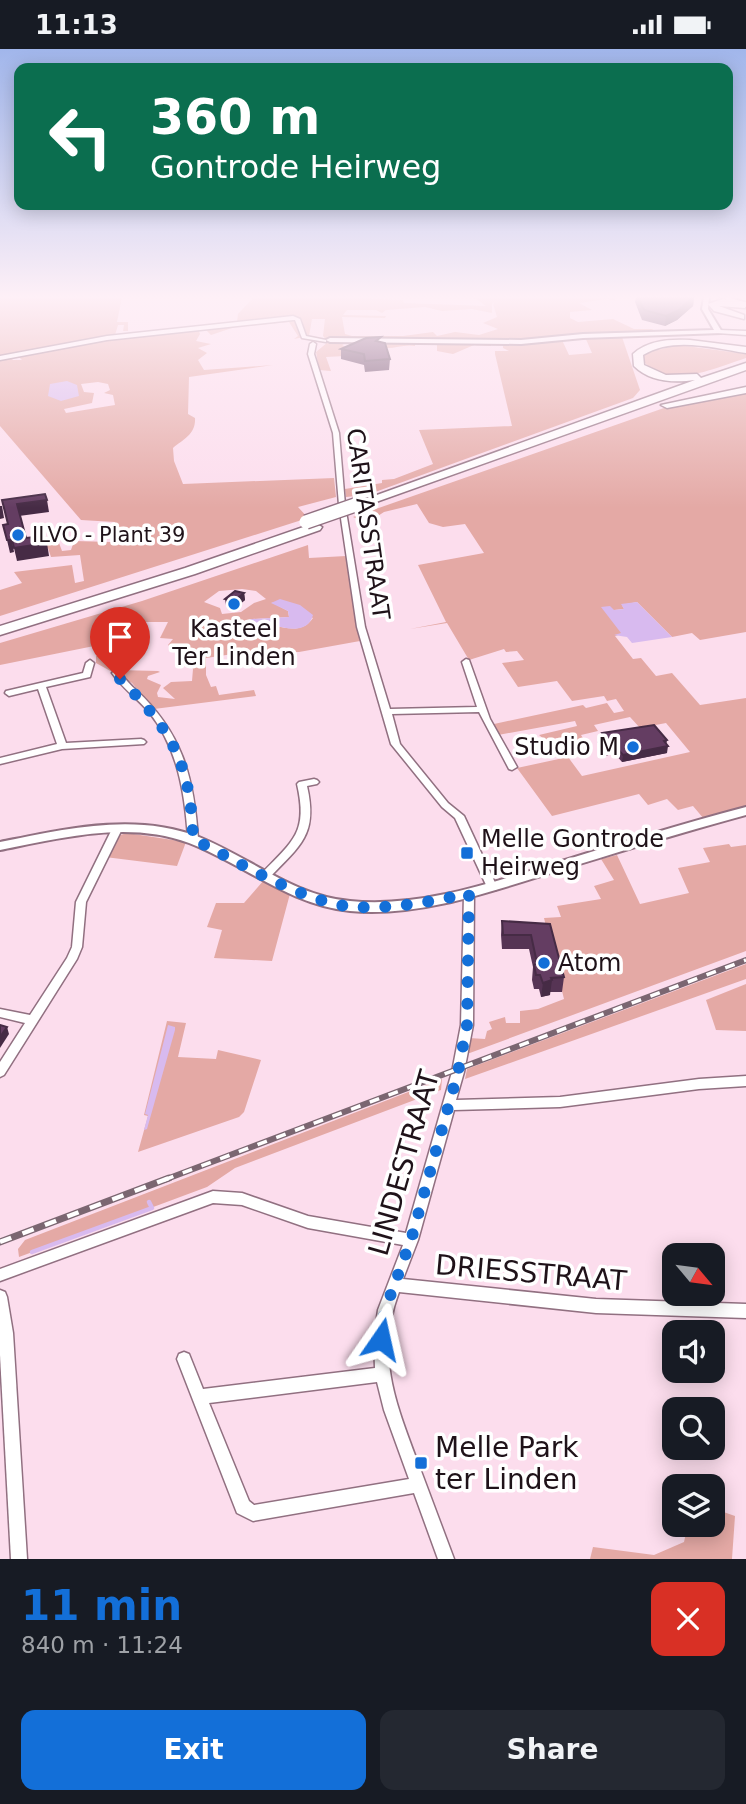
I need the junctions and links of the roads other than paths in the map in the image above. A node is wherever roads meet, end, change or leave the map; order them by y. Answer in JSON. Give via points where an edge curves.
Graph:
{"nodes":[{"id":1,"x":315,"y":367,"type":"edge"},
{"id":2,"x":635,"y":367,"type":"edge"},
{"id":3,"x":641,"y":367,"type":"edge"},
{"id":4,"x":734,"y":367,"type":"edge"},
{"id":5,"x":737,"y":367,"type":"edge"},
{"id":6,"x":746,"y":373,"type":"edge"},
{"id":7,"x":746,"y":390,"type":"edge"},
{"id":8,"x":590,"y":421,"type":"junction"},
{"id":9,"x":366,"y":506,"type":"junction"},
{"id":10,"x":311,"y":524,"type":"junction"},
{"id":11,"x":0,"y":622,"type":"edge"},
{"id":12,"x":0,"y":631,"type":"edge"},
{"id":13,"x":466,"y":662,"type":"dead end"},
{"id":14,"x":90,"y":663,"type":"dead end"},
{"id":15,"x":117,"y":673,"type":"dead end"},
{"id":16,"x":41,"y":686,"type":"junction"},
{"id":17,"x":9,"y":693,"type":"dead end"},
{"id":18,"x":482,"y":709,"type":"junction"},
{"id":19,"x":386,"y":712,"type":"junction"},
{"id":20,"x":141,"y":742,"type":"dead end"},
{"id":21,"x":62,"y":746,"type":"junction"},
{"id":22,"x":0,"y":761,"type":"edge"},
{"id":23,"x":512,"y":767,"type":"dead end"},
{"id":24,"x":314,"y":782,"type":"dead end"},
{"id":25,"x":746,"y":811,"type":"edge"},
{"id":26,"x":117,"y":829,"type":"junction"},
{"id":27,"x":193,"y":839,"type":"junction"},
{"id":28,"x":0,"y":846,"type":"edge"},
{"id":29,"x":266,"y":875,"type":"junction"},
{"id":30,"x":492,"y":887,"type":"junction"},
{"id":31,"x":469,"y":894,"type":"junction"},
{"id":32,"x":0,"y":1013,"type":"edge"},
{"id":33,"x":33,"y":1020,"type":"junction"},
{"id":34,"x":0,"y":1072,"type":"edge"},
{"id":35,"x":746,"y":1081,"type":"edge"},
{"id":36,"x":448,"y":1105,"type":"junction"},
{"id":37,"x":411,"y":1240,"type":"junction"},
{"id":38,"x":0,"y":1275,"type":"edge"},
{"id":39,"x":396,"y":1285,"type":"junction"},
{"id":40,"x":0,"y":1297,"type":"edge"},
{"id":41,"x":746,"y":1311,"type":"edge"},
{"id":42,"x":3,"y":1333,"type":"edge"},
{"id":43,"x":184,"y":1359,"type":"dead end"},
{"id":44,"x":382,"y":1374,"type":"junction"},
{"id":45,"x":199,"y":1397,"type":"junction"},
{"id":46,"x":417,"y":1485,"type":"junction"},
{"id":47,"x":19,"y":1559,"type":"edge"},
{"id":48,"x":446,"y":1559,"type":"edge"}],
"edges":[{"from":1,"to":19,"type":"street","name":"CARITASSTRAAT","via":[[340,454],[342,505],[361,627]]},
{"from":2,"to":8,"type":"highway","via":[[643,387],[637,398]]},
{"from":3,"to":4,"type":"highway","via":[[673,378],[702,377]]},
{"from":5,"to":8,"type":"highway"},
{"from":6,"to":9,"type":"highway"},
{"from":7,"to":9,"type":"highway","via":[[675,402],[420,493]]},
{"from":8,"to":9,"type":"highway"},
{"from":9,"to":10,"type":"highway"},
{"from":10,"to":11,"type":"highway"},
{"from":10,"to":12,"type":"highway","via":[[190,571]]},
{"from":13,"to":18,"type":"street"},
{"from":14,"to":16,"type":"street","via":[[87,675]]},
{"from":15,"to":27,"type":"street","via":[[156,716],[176,751]]},
{"from":16,"to":17,"type":"street"},
{"from":16,"to":21,"type":"street"},
{"from":18,"to":19,"type":"street"},
{"from":18,"to":23,"type":"street"},
{"from":19,"to":30,"type":"street","name":"CARITASSTRAAT","via":[[396,744],[459,816]]},
{"from":20,"to":21,"type":"street"},
{"from":21,"to":22,"type":"street"},
{"from":24,"to":29,"type":"street","via":[[302,784],[307,827]]},
{"from":25,"to":30,"type":"street"},
{"from":26,"to":27,"type":"street","via":[[170,832]]},
{"from":26,"to":28,"type":"street"},
{"from":26,"to":33,"type":"street","via":[[81,902],[77,947]]},
{"from":27,"to":29,"type":"street"},
{"from":29,"to":31,"type":"street","via":[[348,906],[405,904]]},
{"from":30,"to":31,"type":"street"},
{"from":31,"to":36,"type":"street","name":"LINDESTRAAT","via":[[467,1025]]},
{"from":32,"to":33,"type":"street"},
{"from":33,"to":34,"type":"street"},
{"from":35,"to":36,"type":"street","via":[[538,1104]]},
{"from":36,"to":37,"type":"street","name":"LINDESTRAAT"},
{"from":37,"to":38,"type":"street","via":[[308,1221],[243,1199],[213,1196]]},
{"from":37,"to":39,"type":"street","name":"LINDESTRAAT"},
{"from":39,"to":41,"type":"street","name":"DRIESSTRAAT","via":[[596,1306]]},
{"from":39,"to":44,"type":"street","name":"LINDESTRAAT","via":[[385,1310]]},
{"from":40,"to":42,"type":"street"},
{"from":42,"to":47,"type":"street"},
{"from":43,"to":45,"type":"street"},
{"from":44,"to":45,"type":"street"},
{"from":44,"to":46,"type":"street","name":"LINDESTRAAT"},
{"from":45,"to":46,"type":"street","via":[[243,1507],[253,1513]]},
{"from":46,"to":48,"type":"street","name":"LINDESTRAAT"}]}
